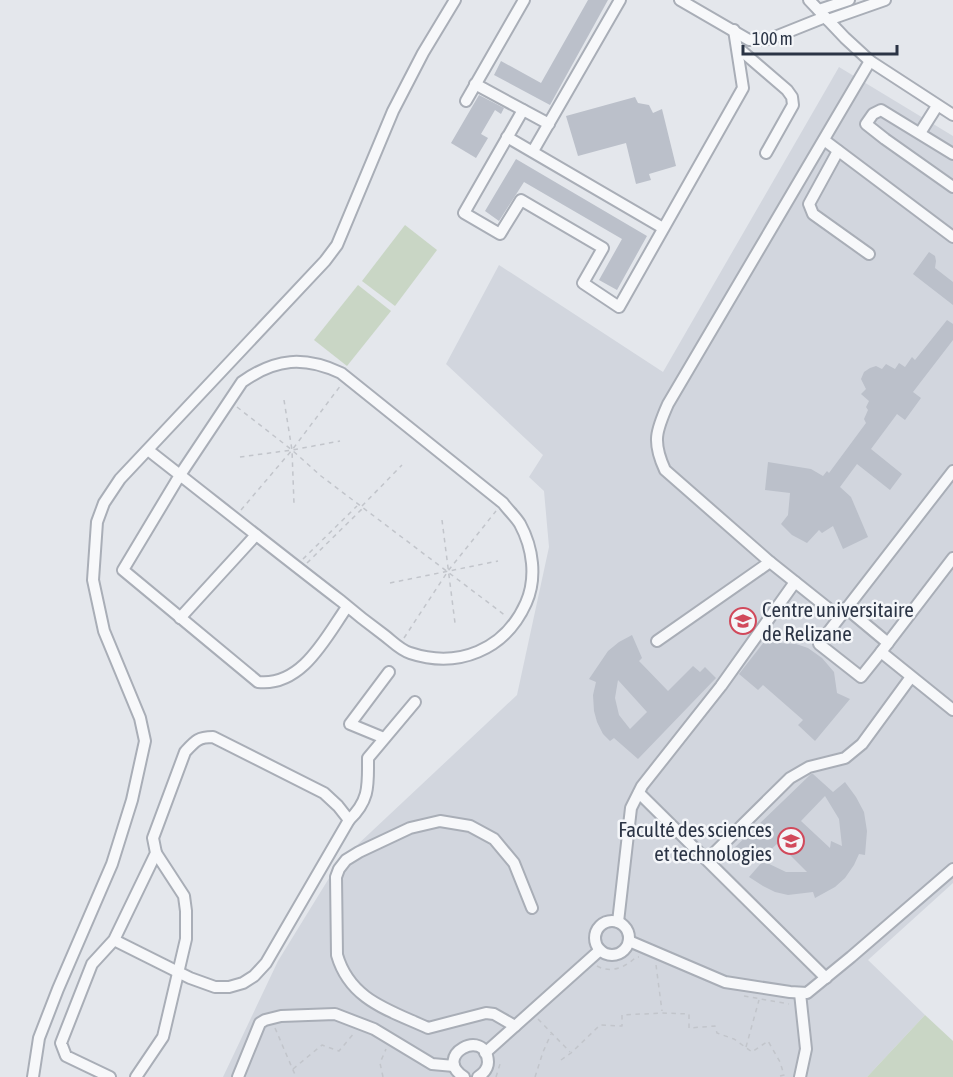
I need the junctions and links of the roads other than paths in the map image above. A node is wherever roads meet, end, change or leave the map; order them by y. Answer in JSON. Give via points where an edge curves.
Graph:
{"nodes":[{"id":1,"x":455,"y":0,"type":"edge"},
{"id":2,"x":524,"y":0,"type":"edge"},
{"id":3,"x":620,"y":0,"type":"edge"},
{"id":4,"x":680,"y":0,"type":"edge"},
{"id":5,"x":809,"y":0,"type":"edge"},
{"id":6,"x":848,"y":0,"type":"edge"},
{"id":7,"x":885,"y":0,"type":"edge"},
{"id":8,"x":824,"y":16,"type":"junction"},
{"id":9,"x":734,"y":30,"type":"junction"},
{"id":10,"x":736,"y":47,"type":"junction"},
{"id":11,"x":870,"y":62,"type":"junction"},
{"id":12,"x":475,"y":84,"type":"junction"},
{"id":13,"x":466,"y":100,"type":"dead end"},
{"id":14,"x":937,"y":106,"type":"junction"},
{"id":15,"x":523,"y":110,"type":"junction"},
{"id":16,"x":953,"y":115,"type":"edge"},
{"id":17,"x":549,"y":124,"type":"junction"},
{"id":18,"x":921,"y":133,"type":"junction"},
{"id":19,"x":507,"y":137,"type":"junction"},
{"id":20,"x":824,"y":140,"type":"junction"},
{"id":21,"x":838,"y":150,"type":"junction"},
{"id":22,"x":533,"y":151,"type":"junction"},
{"id":23,"x":766,"y":153,"type":"dead end"},
{"id":24,"x":953,"y":154,"type":"edge"},
{"id":25,"x":953,"y":187,"type":"edge"},
{"id":26,"x":663,"y":228,"type":"junction"},
{"id":27,"x":953,"y":237,"type":"edge"},
{"id":28,"x":869,"y":254,"type":"dead end"},
{"id":29,"x":148,"y":450,"type":"junction"},
{"id":30,"x":953,"y":471,"type":"edge"},
{"id":31,"x":180,"y":475,"type":"junction"},
{"id":32,"x":256,"y":535,"type":"junction"},
{"id":33,"x":953,"y":558,"type":"edge"},
{"id":34,"x":770,"y":562,"type":"junction"},
{"id":35,"x":795,"y":582,"type":"junction"},
{"id":36,"x":347,"y":607,"type":"junction"},
{"id":37,"x":846,"y":608,"type":"junction"},
{"id":38,"x":839,"y":617,"type":"junction"},
{"id":39,"x":180,"y":618,"type":"junction"},
{"id":40,"x":657,"y":642,"type":"dead end"},
{"id":41,"x":888,"y":643,"type":"junction"},
{"id":42,"x":881,"y":652,"type":"junction"},
{"id":43,"x":389,"y":672,"type":"dead end"},
{"id":44,"x":911,"y":677,"type":"junction"},
{"id":45,"x":415,"y":702,"type":"dead end"},
{"id":46,"x":953,"y":710,"type":"edge"},
{"id":47,"x":384,"y":738,"type":"junction"},
{"id":48,"x":639,"y":793,"type":"junction"},
{"id":49,"x":349,"y":820,"type":"junction"},
{"id":50,"x":156,"y":853,"type":"junction"},
{"id":51,"x":710,"y":857,"type":"dead end"},
{"id":52,"x":953,"y":868,"type":"edge"},
{"id":53,"x":532,"y":909,"type":"dead end"},
{"id":54,"x":618,"y":922,"type":"junction"},
{"id":55,"x":114,"y":940,"type":"junction"},
{"id":56,"x":629,"y":941,"type":"junction"},
{"id":57,"x":600,"y":950,"type":"junction"},
{"id":58,"x":178,"y":972,"type":"junction"},
{"id":59,"x":826,"y":978,"type":"junction"},
{"id":60,"x":800,"y":993,"type":"junction"},
{"id":61,"x":515,"y":1026,"type":"junction"},
{"id":62,"x":485,"y":1053,"type":"junction"},
{"id":63,"x":454,"y":1066,"type":"junction"},
{"id":64,"x":33,"y":1077,"type":"edge"},
{"id":65,"x":110,"y":1077,"type":"edge"},
{"id":66,"x":135,"y":1077,"type":"edge"},
{"id":67,"x":238,"y":1077,"type":"edge"},
{"id":68,"x":464,"y":1077,"type":"edge"},
{"id":69,"x":478,"y":1077,"type":"edge"},
{"id":70,"x":800,"y":1077,"type":"edge"}],
"edges":[{"from":1,"to":29,"type":"street","via":[[393,111],[337,245]]},
{"from":2,"to":12,"type":"street"},
{"from":3,"to":17,"type":"street"},
{"from":4,"to":9,"type":"street"},
{"from":5,"to":8,"type":"street"},
{"from":6,"to":8,"type":"street"},
{"from":7,"to":8,"type":"street"},
{"from":8,"to":9,"type":"street","via":[[770,39],[749,40]]},
{"from":8,"to":11,"type":"street"},
{"from":9,"to":10,"type":"street"},
{"from":10,"to":23,"type":"street","via":[[792,96],[793,105]]},
{"from":10,"to":26,"type":"street","via":[[743,88]]},
{"from":11,"to":14,"type":"street"},
{"from":11,"to":20,"type":"street"},
{"from":12,"to":13,"type":"street"},
{"from":12,"to":15,"type":"street"},
{"from":14,"to":16,"type":"street"},
{"from":14,"to":18,"type":"street"},
{"from":15,"to":17,"type":"street"},
{"from":15,"to":19,"type":"street"},
{"from":17,"to":22,"type":"street"},
{"from":18,"to":24,"type":"street"},
{"from":18,"to":25,"type":"street","via":[[881,110],[866,124]]},
{"from":19,"to":22,"type":"street"},
{"from":19,"to":26,"type":"street","via":[[464,213],[500,234],[521,200],[603,248],[583,283],[619,307]]},
{"from":20,"to":21,"type":"street"},
{"from":20,"to":34,"type":"street","via":[[669,404],[657,437],[658,454],[665,470]]},
{"from":21,"to":27,"type":"street"},
{"from":21,"to":28,"type":"street","via":[[809,204],[813,214]]},
{"from":22,"to":26,"type":"street"},
{"from":29,"to":31,"type":"street"},
{"from":29,"to":64,"type":"street","via":[[120,479],[104,503],[97,522],[93,580],[104,631],[140,718],[145,741],[112,864],[39,1038]]},
{"from":30,"to":37,"type":"street"},
{"from":31,"to":32,"type":"street"},
{"from":31,"to":36,"type":"street","via":[[242,382],[273,365],[308,362],[341,373],[503,503],[519,522],[529,545],[533,570],[529,595],[514,623],[482,651],[459,658],[434,659],[410,653]]},
{"from":31,"to":39,"type":"street","via":[[123,570]]},
{"from":32,"to":36,"type":"street"},
{"from":32,"to":39,"type":"street"},
{"from":33,"to":41,"type":"street"},
{"from":34,"to":35,"type":"street"},
{"from":34,"to":40,"type":"street"},
{"from":35,"to":38,"type":"street"},
{"from":35,"to":48,"type":"street"},
{"from":36,"to":39,"type":"street","via":[[301,669],[276,681],[262,682]]},
{"from":37,"to":38,"type":"street"},
{"from":37,"to":41,"type":"street"},
{"from":38,"to":42,"type":"street","via":[[819,644],[861,677]]},
{"from":41,"to":42,"type":"street"},
{"from":42,"to":44,"type":"street"},
{"from":43,"to":47,"type":"street","via":[[350,724]]},
{"from":44,"to":46,"type":"street"},
{"from":44,"to":51,"type":"street","via":[[862,744],[845,758],[809,767],[790,778]]},
{"from":45,"to":47,"type":"street"},
{"from":47,"to":49,"type":"street","via":[[368,758],[368,789],[358,812]]},
{"from":48,"to":54,"type":"street","via":[[631,808]]},
{"from":48,"to":59,"type":"street"},
{"from":49,"to":50,"type":"street","via":[[324,793],[213,737],[202,737],[185,752],[153,838]]},
{"from":49,"to":58,"type":"street","via":[[266,963],[254,976],[229,987],[215,987]]},
{"from":50,"to":55,"type":"street"},
{"from":50,"to":58,"type":"street","via":[[184,896],[186,939]]},
{"from":52,"to":59,"type":"street"},
{"from":53,"to":61,"type":"street","via":[[514,864],[494,839],[470,826],[440,821],[410,828],[359,852],[346,861],[336,877],[337,955],[358,992],[428,1028],[486,1012]]},
{"from":54,"to":56,"type":"street","via":[[626,929]]},
{"from":54,"to":57,"type":"street","via":[[609,921],[597,930]]},
{"from":55,"to":58,"type":"street"},
{"from":55,"to":65,"type":"street","via":[[92,964],[61,1043],[66,1056]]},
{"from":56,"to":57,"type":"street","via":[[618,954]]},
{"from":56,"to":60,"type":"street","via":[[649,955],[725,982]]},
{"from":57,"to":61,"type":"street"},
{"from":58,"to":66,"type":"street","via":[[164,1037]]},
{"from":59,"to":60,"type":"street","via":[[807,993]]},
{"from":60,"to":70,"type":"street","via":[[806,1049]]},
{"from":61,"to":62,"type":"street"},
{"from":62,"to":63,"type":"street","via":[[474,1045],[463,1047],[456,1054]]},
{"from":62,"to":69,"type":"street","via":[[488,1065]]},
{"from":63,"to":67,"type":"street","via":[[432,1064],[374,1029],[335,1014],[281,1016],[260,1023]]},
{"from":63,"to":68,"type":"street"}]}
